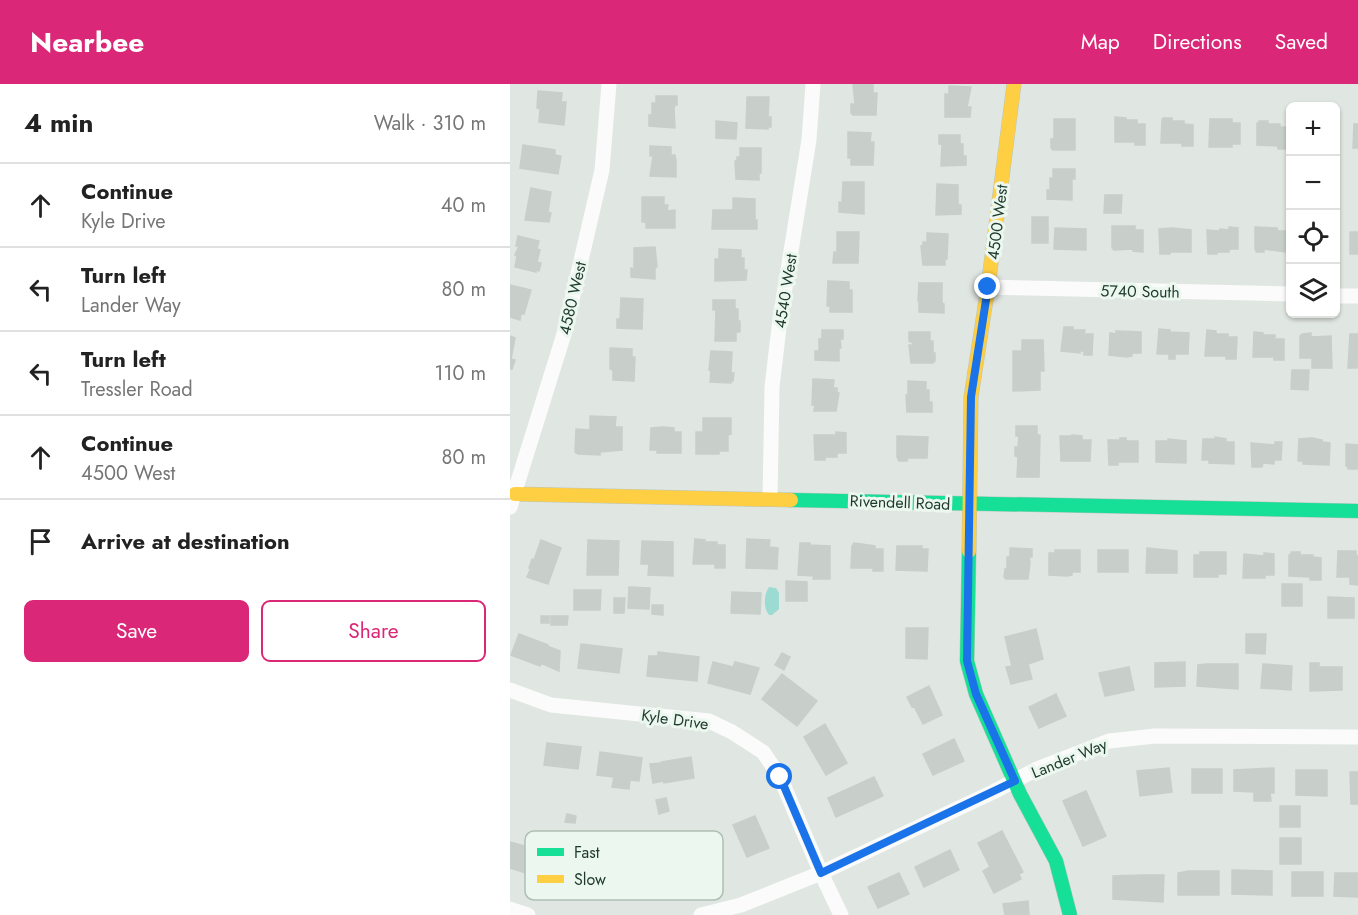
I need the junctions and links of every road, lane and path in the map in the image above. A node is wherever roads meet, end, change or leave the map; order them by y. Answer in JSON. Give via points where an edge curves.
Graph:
{"nodes":[{"id":1,"x":609,"y":84,"type":"edge"},
{"id":2,"x":813,"y":84,"type":"edge"},
{"id":3,"x":1014,"y":84,"type":"edge"},
{"id":4,"x":988,"y":287,"type":"junction"},
{"id":5,"x":1286,"y":294,"type":"edge"},
{"id":6,"x":1340,"y":296,"type":"edge"},
{"id":7,"x":1358,"y":296,"type":"edge"},
{"id":8,"x":770,"y":498,"type":"junction"},
{"id":9,"x":512,"y":501,"type":"edge"},
{"id":10,"x":968,"y":504,"type":"junction"},
{"id":11,"x":1358,"y":511,"type":"edge"},
{"id":12,"x":510,"y":690,"type":"edge"},
{"id":13,"x":1358,"y":737,"type":"edge"},
{"id":14,"x":1015,"y":781,"type":"junction"},
{"id":15,"x":821,"y":873,"type":"junction"},
{"id":16,"x":510,"y":909,"type":"edge"},
{"id":17,"x":528,"y":915,"type":"edge"},
{"id":18,"x":701,"y":915,"type":"edge"},
{"id":19,"x":842,"y":915,"type":"edge"},
{"id":20,"x":1070,"y":915,"type":"edge"}],
"edges":[{"from":1,"to":9,"type":"street","name":"4580 West","via":[[602,170],[564,334]]},
{"from":2,"to":8,"type":"street","name":"4540 West","via":[[772,387]]},
{"from":3,"to":4,"type":"street","name":"4500 West"},
{"from":4,"to":5,"type":"street","name":"5740 South"},
{"from":4,"to":10,"type":"street","name":"4500 West","via":[[971,397]]},
{"from":6,"to":7,"type":"street"},
{"from":8,"to":9,"type":"street","name":"Rivendell Road"},
{"from":8,"to":10,"type":"street","name":"Rivendell Road"},
{"from":10,"to":11,"type":"street","name":"Rivendell Road"},
{"from":10,"to":14,"type":"street","name":"4500 West","via":[[967,661],[976,694]]},
{"from":12,"to":15,"type":"street","name":"Kyle Drive","via":[[551,705],[709,721],[732,732],[763,752],[780,777]]},
{"from":13,"to":14,"type":"street","name":"Lander Way","via":[[1155,736],[1109,741]]},
{"from":14,"to":15,"type":"street","name":"Lander Way"},
{"from":14,"to":20,"type":"street","name":"4500 West","via":[[1056,861]]},
{"from":15,"to":18,"type":"street","name":"Lander Way","via":[[741,905]]},
{"from":15,"to":19,"type":"street","name":"Kyle Drive"},
{"from":16,"to":17,"type":"street"}]}
